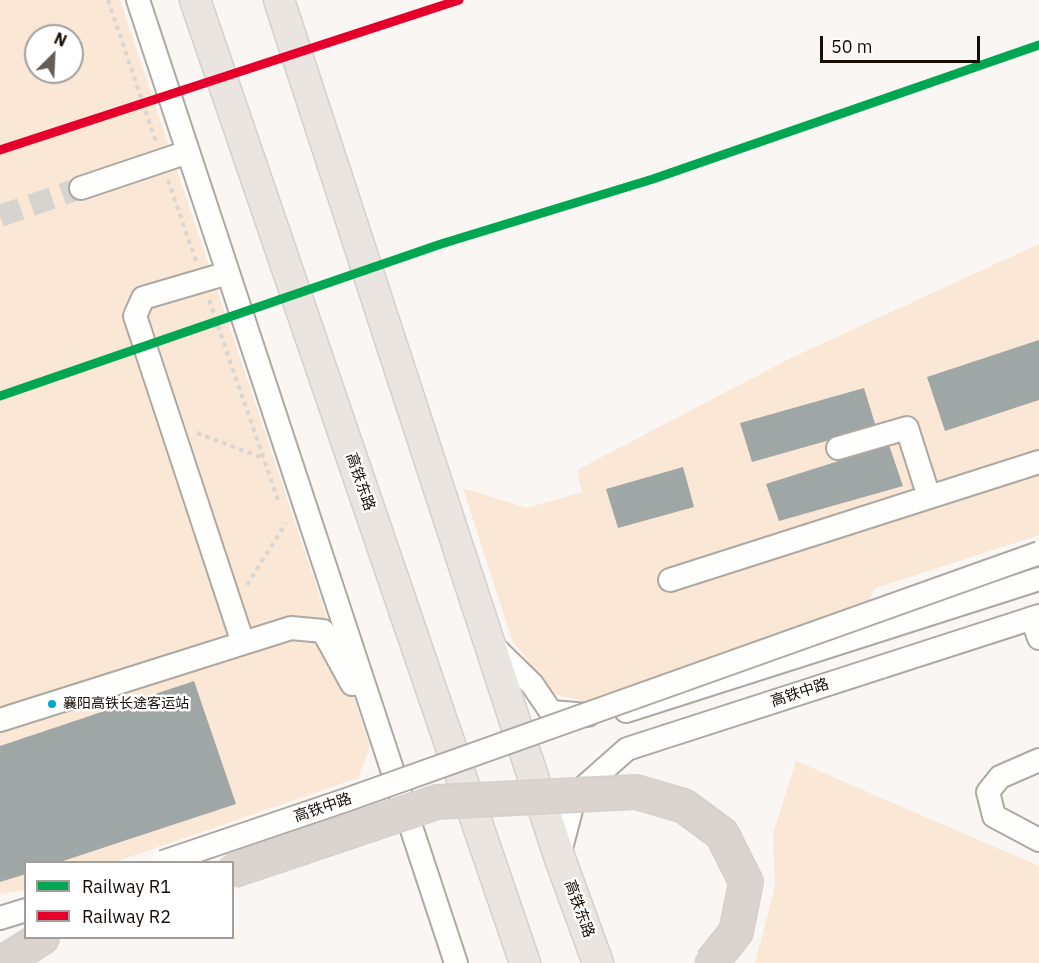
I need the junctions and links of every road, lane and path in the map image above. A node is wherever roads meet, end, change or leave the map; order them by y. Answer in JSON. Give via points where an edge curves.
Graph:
{"nodes":[{"id":1,"x":108,"y":0,"type":"edge"},
{"id":2,"x":138,"y":0,"type":"edge"},
{"id":3,"x":195,"y":0,"type":"edge"},
{"id":4,"x":279,"y":0,"type":"edge"},
{"id":5,"x":188,"y":152,"type":"junction"},
{"id":6,"x":162,"y":161,"type":"junction"},
{"id":7,"x":81,"y":188,"type":"tunnel mouth"},
{"id":8,"x":228,"y":273,"type":"junction"},
{"id":9,"x":202,"y":280,"type":"junction"},
{"id":10,"x":171,"y":423,"type":"junction"},
{"id":11,"x":838,"y":448,"type":"dead end"},
{"id":12,"x":263,"y":458,"type":"junction"},
{"id":13,"x":1039,"y":462,"type":"edge"},
{"id":14,"x":929,"y":497,"type":"junction"},
{"id":15,"x":286,"y":524,"type":"junction"},
{"id":16,"x":290,"y":534,"type":"dead end"},
{"id":17,"x":1039,"y":553,"type":"edge"},
{"id":18,"x":1039,"y":579,"type":"edge"},
{"id":19,"x":670,"y":580,"type":"dead end"},
{"id":20,"x":232,"y":609,"type":"junction"},
{"id":21,"x":1037,"y":624,"type":"edge"},
{"id":22,"x":489,"y":642,"type":"junction"},
{"id":23,"x":243,"y":643,"type":"junction"},
{"id":24,"x":0,"y":720,"type":"edge"},
{"id":25,"x":383,"y":742,"type":"junction"},
{"id":26,"x":1039,"y":760,"type":"edge"},
{"id":27,"x":352,"y":814,"type":"junction"},
{"id":28,"x":1039,"y":840,"type":"edge"},
{"id":29,"x":559,"y":856,"type":"junction"},
{"id":30,"x":167,"y":861,"type":"edge"},
{"id":31,"x":234,"y":870,"type":"edge"},
{"id":32,"x":24,"y":911,"type":"edge"},
{"id":33,"x":0,"y":918,"type":"edge"},
{"id":34,"x":40,"y":939,"type":"edge"},
{"id":35,"x":456,"y":958,"type":"edge"},
{"id":36,"x":2,"y":963,"type":"edge"},
{"id":37,"x":525,"y":963,"type":"edge"},
{"id":38,"x":598,"y":963,"type":"edge"},
{"id":39,"x":711,"y":963,"type":"edge"}],
"edges":[{"from":1,"to":6,"type":"path"},
{"from":2,"to":5,"type":"street"},
{"from":3,"to":37,"type":"main road","name":"高铁东路"},
{"from":4,"to":22,"type":"main road","name":"高铁东路"},
{"from":5,"to":6,"type":"street"},
{"from":5,"to":8,"type":"street"},
{"from":6,"to":7,"type":"street"},
{"from":6,"to":9,"type":"path"},
{"from":8,"to":9,"type":"street"},
{"from":8,"to":25,"type":"street"},
{"from":9,"to":10,"type":"street","via":[[143,298],[135,316]]},
{"from":9,"to":12,"type":"path"},
{"from":10,"to":12,"type":"path"},
{"from":10,"to":20,"type":"street"},
{"from":11,"to":14,"type":"street","via":[[907,428]]},
{"from":12,"to":15,"type":"path"},
{"from":13,"to":14,"type":"street"},
{"from":14,"to":19,"type":"street"},
{"from":15,"to":16,"type":"path"},
{"from":15,"to":20,"type":"path"},
{"from":17,"to":27,"type":"street","name":"高铁中路","bridge":true},
{"from":18,"to":22,"type":"street","via":[[608,717],[551,712],[532,684]]},
{"from":20,"to":23,"type":"street"},
{"from":21,"to":29,"type":"street","name":"高铁中路","via":[[627,749],[575,795]]},
{"from":22,"to":29,"type":"main road","name":"高铁东路"},
{"from":23,"to":24,"type":"street"},
{"from":23,"to":25,"type":"street","via":[[291,628],[323,631]]},
{"from":25,"to":35,"type":"street"},
{"from":26,"to":28,"type":"street","via":[[1000,777],[988,792],[994,816]]},
{"from":27,"to":30,"type":"street","name":"高铁中路","bridge":true},
{"from":27,"to":31,"type":"highway","name":"高铁中路","bridge":true},
{"from":27,"to":39,"type":"highway","name":"高铁中路","bridge":true,"via":[[437,802],[636,792],[684,806],[722,834],[746,882],[736,932]]},
{"from":29,"to":38,"type":"main road","name":"高铁东路"},
{"from":32,"to":33,"type":"street"},
{"from":34,"to":36,"type":"highway"}]}
